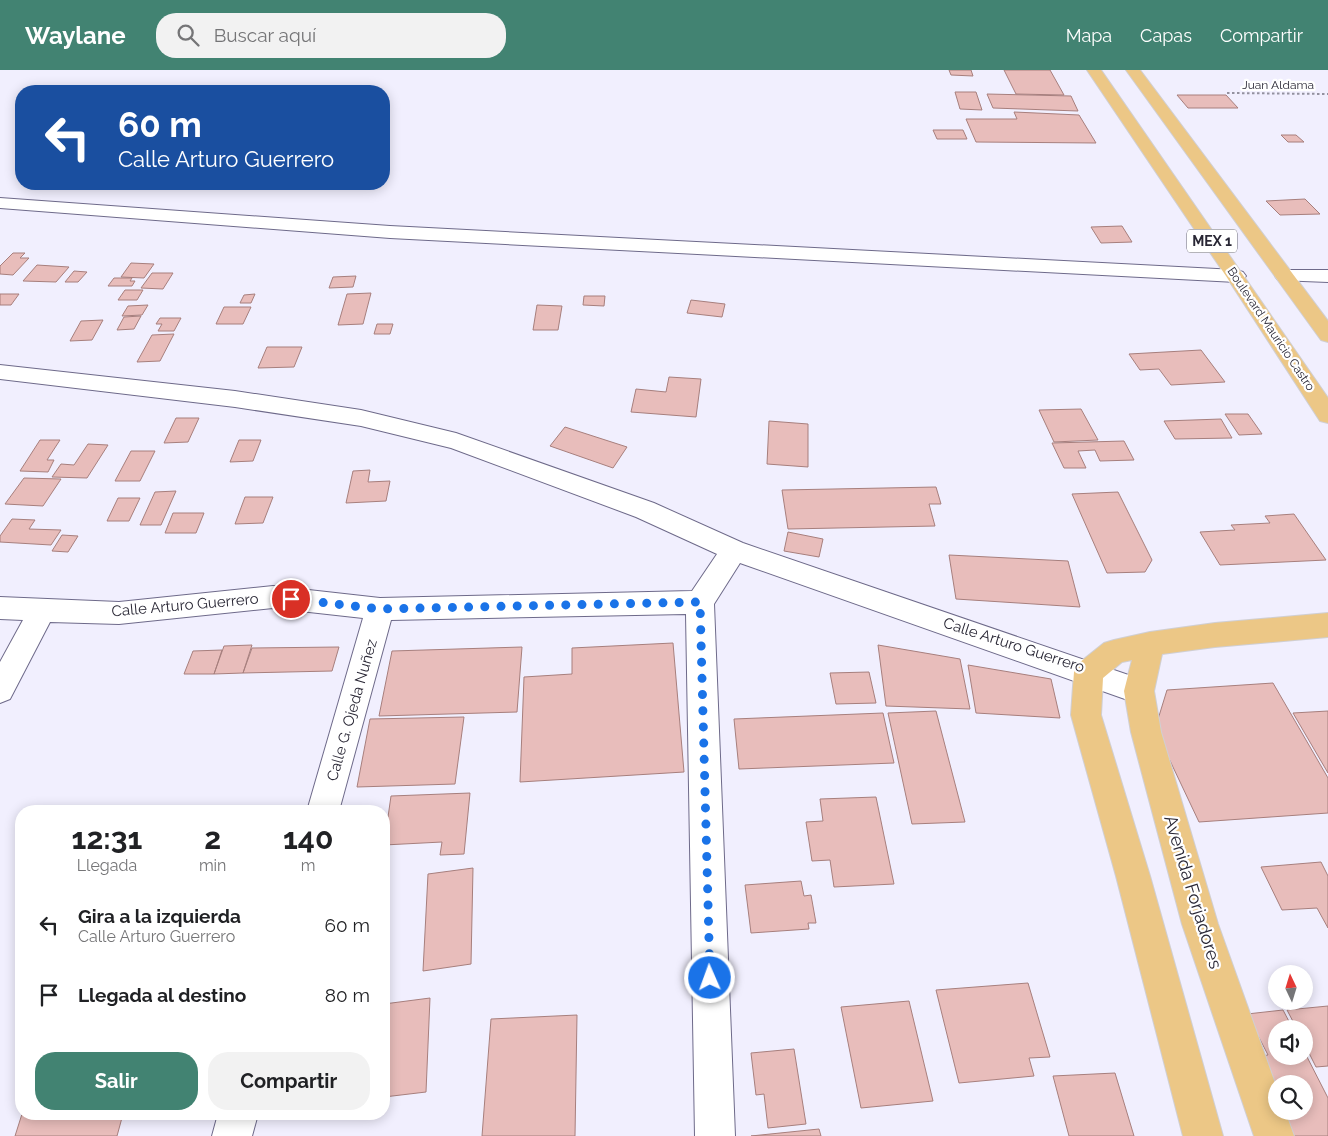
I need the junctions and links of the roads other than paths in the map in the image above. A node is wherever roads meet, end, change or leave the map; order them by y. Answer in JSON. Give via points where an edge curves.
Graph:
{"nodes":[{"id":1,"x":1106,"y":70,"type":"edge"},
{"id":2,"x":1133,"y":70,"type":"edge"},
{"id":3,"x":1087,"y":73,"type":"edge"},
{"id":4,"x":1143,"y":120,"type":"junction"},
{"id":5,"x":1201,"y":162,"type":"junction"},
{"id":6,"x":0,"y":203,"type":"edge"},
{"id":7,"x":1236,"y":276,"type":"junction"},
{"id":8,"x":1285,"y":276,"type":"junction"},
{"id":9,"x":1328,"y":276,"type":"edge"},
{"id":10,"x":1328,"y":335,"type":"edge"},
{"id":11,"x":0,"y":372,"type":"edge"},
{"id":12,"x":1328,"y":414,"type":"edge"},
{"id":13,"x":734,"y":550,"type":"junction"},
{"id":14,"x":700,"y":602,"type":"junction"},
{"id":15,"x":0,"y":608,"type":"edge"},
{"id":16,"x":43,"y":609,"type":"junction"},
{"id":17,"x":380,"y":609,"type":"junction"},
{"id":18,"x":1328,"y":625,"type":"edge"},
{"id":19,"x":1150,"y":644,"type":"junction"},
{"id":20,"x":1089,"y":672,"type":"junction"},
{"id":21,"x":0,"y":690,"type":"edge"},
{"id":22,"x":1139,"y":691,"type":"junction"},
{"id":23,"x":325,"y":805,"type":"edge"},
{"id":24,"x":236,"y":1120,"type":"edge"},
{"id":25,"x":232,"y":1136,"type":"edge"},
{"id":26,"x":715,"y":1136,"type":"edge"},
{"id":27,"x":1203,"y":1136,"type":"edge"},
{"id":28,"x":1274,"y":1136,"type":"edge"}],
"edges":[{"from":1,"to":4,"type":"main road"},
{"from":2,"to":5,"type":"main road","number":"MEX 1"},
{"from":3,"to":4,"type":"main road","name":"Boulevard Mauricio Castro","number":"MEX 1"},
{"from":4,"to":5,"type":"main road"},
{"from":4,"to":7,"type":"main road","name":"Boulevard Mauricio Castro","number":"MEX 1"},
{"from":5,"to":8,"type":"main road","number":"MEX 1"},
{"from":6,"to":7,"type":"street","via":[[390,232]]},
{"from":7,"to":12,"type":"main road","name":"Boulevard Mauricio Castro","number":"MEX 1"},
{"from":8,"to":9,"type":"street"},
{"from":8,"to":10,"type":"main road","number":"MEX 1"},
{"from":11,"to":13,"type":"street","name":"Calle Arturo Guerrero","via":[[361,418],[456,441],[645,510]]},
{"from":13,"to":14,"type":"street"},
{"from":13,"to":20,"type":"street","name":"Calle Arturo Guerrero"},
{"from":14,"to":17,"type":"street","name":"Calle Arturo Guerrero"},
{"from":14,"to":26,"type":"street"},
{"from":15,"to":16,"type":"street","name":"Calle Arturo Guerrero"},
{"from":16,"to":17,"type":"street","name":"Calle Arturo Guerrero","via":[[119,613],[274,598]]},
{"from":16,"to":21,"type":"street"},
{"from":17,"to":23,"type":"street","name":"Calle G. Ojeda Nuñez"},
{"from":18,"to":19,"type":"main road","name":"Calle Arturo Guerrero"},
{"from":19,"to":20,"type":"main road","name":"Calle Arturo Guerrero","via":[[1114,652]]},
{"from":19,"to":22,"type":"main road","name":"Avenida Forjadores"},
{"from":20,"to":22,"type":"street"},
{"from":20,"to":27,"type":"main road","via":[[1086,715]]},
{"from":22,"to":28,"type":"main road","name":"Avenida Forjadores","via":[[1146,732],[1200,924]]},
{"from":24,"to":25,"type":"street"}]}
